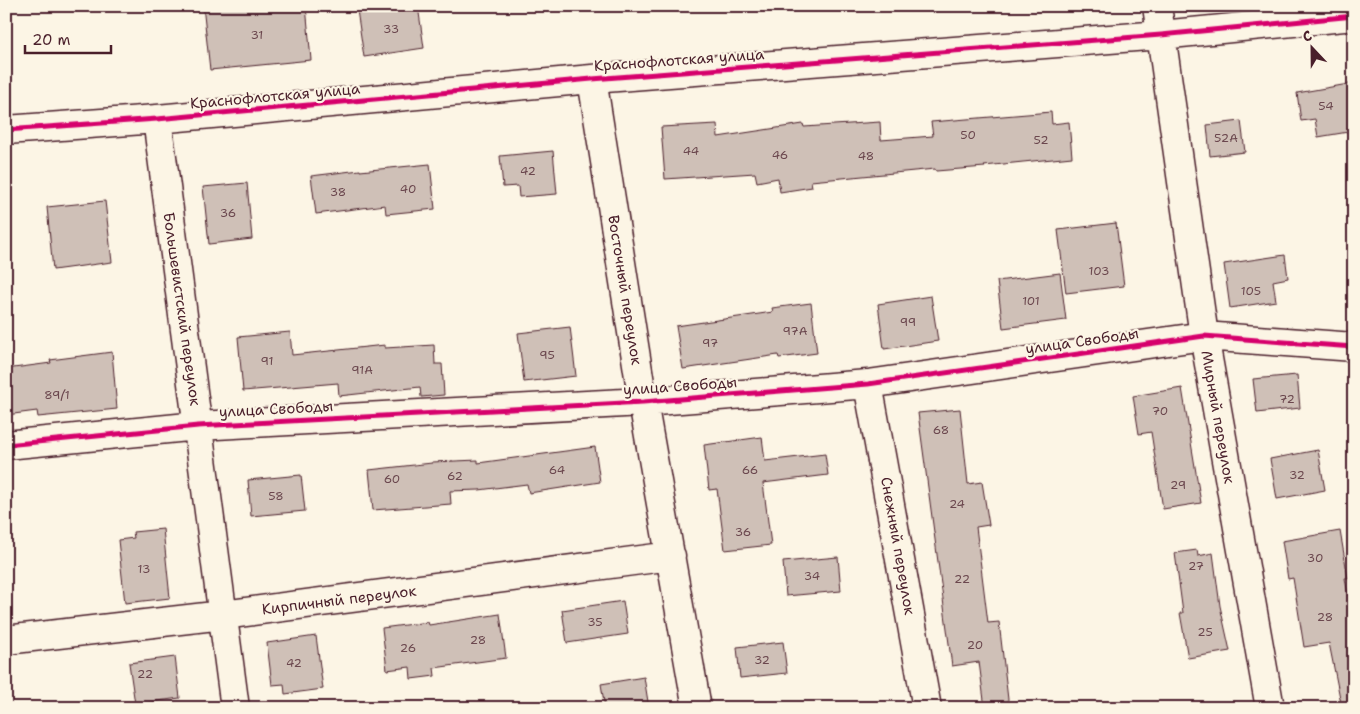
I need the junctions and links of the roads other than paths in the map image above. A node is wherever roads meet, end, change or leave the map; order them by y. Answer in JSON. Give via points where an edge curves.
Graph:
{"nodes":[{"id":1,"x":1157,"y":6,"type":"edge"},
{"id":2,"x":1354,"y":16,"type":"edge"},
{"id":3,"x":1161,"y":35,"type":"junction"},
{"id":4,"x":592,"y":80,"type":"junction"},
{"id":5,"x":157,"y":119,"type":"junction"},
{"id":6,"x":6,"y":130,"type":"edge"},
{"id":7,"x":1204,"y":336,"type":"junction"},
{"id":8,"x":1354,"y":346,"type":"edge"},
{"id":9,"x":868,"y":384,"type":"junction"},
{"id":10,"x":643,"y":402,"type":"junction"},
{"id":11,"x":198,"y":426,"type":"junction"},
{"id":12,"x":6,"y":445,"type":"edge"},
{"id":13,"x":671,"y":556,"type":"junction"},
{"id":14,"x":223,"y":615,"type":"junction"},
{"id":15,"x":6,"y":640,"type":"edge"},
{"id":16,"x":235,"y":708,"type":"edge"},
{"id":17,"x":697,"y":708,"type":"edge"},
{"id":18,"x":927,"y":708,"type":"edge"},
{"id":19,"x":1270,"y":708,"type":"edge"}],
"edges":[{"from":1,"to":3,"type":"street","name":"Мирный переулок"},
{"from":2,"to":3,"type":"street","name":"Краснофлотская улица"},
{"from":3,"to":4,"type":"street","name":"Краснофлотская улица"},
{"from":3,"to":7,"type":"street","name":"Мирный переулок"},
{"from":4,"to":5,"type":"street","name":"Краснофлотская улица"},
{"from":4,"to":10,"type":"street","name":"Восточный переулок"},
{"from":5,"to":6,"type":"street","name":"Краснофлотская улица"},
{"from":5,"to":11,"type":"street","name":"Большевистский переулок"},
{"from":7,"to":8,"type":"street","name":"улица Свободы"},
{"from":7,"to":9,"type":"street","name":"улица Свободы"},
{"from":7,"to":19,"type":"street","name":"Мирный переулок"},
{"from":9,"to":10,"type":"street","name":"улица Свободы"},
{"from":9,"to":18,"type":"street","name":"Снежный переулок"},
{"from":10,"to":11,"type":"street","name":"улица Свободы"},
{"from":10,"to":13,"type":"street","name":"Восточный переулок"},
{"from":11,"to":12,"type":"street","name":"улица Свободы"},
{"from":11,"to":14,"type":"street","name":"Большевистский переулок"},
{"from":13,"to":14,"type":"street","name":"Кирпичный переулок"},
{"from":13,"to":17,"type":"street","name":"Восточный переулок"},
{"from":14,"to":15,"type":"street","name":"Кирпичный переулок"},
{"from":14,"to":16,"type":"street","name":"Большевистский переулок"}]}
